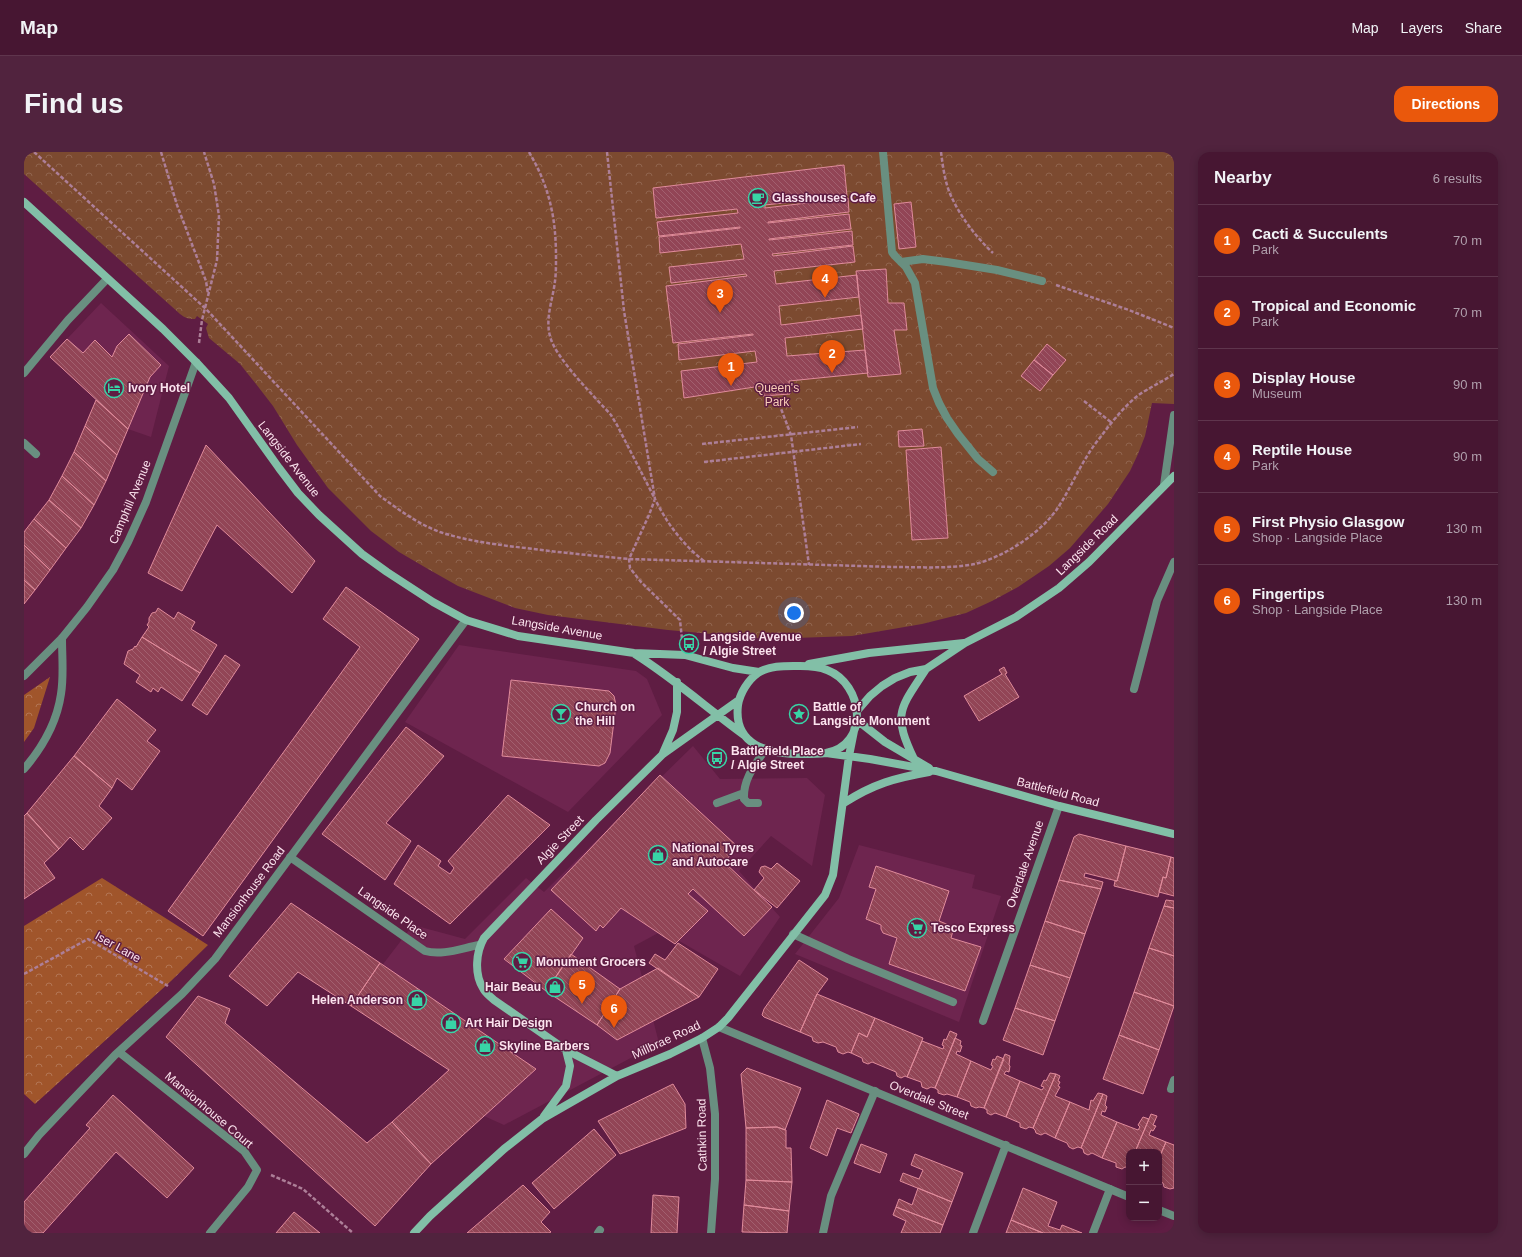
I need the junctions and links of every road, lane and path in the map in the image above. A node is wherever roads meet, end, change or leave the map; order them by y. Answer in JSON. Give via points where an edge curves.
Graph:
{"nodes":[{"id":1,"x":34,"y":152,"type":"edge"},
{"id":2,"x":161,"y":152,"type":"edge"},
{"id":3,"x":204,"y":152,"type":"edge"},
{"id":4,"x":529,"y":152,"type":"edge"},
{"id":5,"x":607,"y":152,"type":"edge"},
{"id":6,"x":883,"y":152,"type":"edge"},
{"id":7,"x":941,"y":152,"type":"edge"},
{"id":8,"x":24,"y":202,"type":"edge"},
{"id":9,"x":997,"y":256,"type":"dead end"},
{"id":10,"x":901,"y":262,"type":"junction"},
{"id":11,"x":107,"y":279,"type":"junction"},
{"id":12,"x":1042,"y":281,"type":"joint"},
{"id":13,"x":208,"y":296,"type":"junction"},
{"id":14,"x":206,"y":309,"type":"junction"},
{"id":15,"x":1174,"y":328,"type":"edge"},
{"id":16,"x":196,"y":362,"type":"junction"},
{"id":17,"x":24,"y":373,"type":"edge"},
{"id":18,"x":1174,"y":374,"type":"edge"},
{"id":19,"x":777,"y":398,"type":"dead end"},
{"id":20,"x":1084,"y":402,"type":"dead end"},
{"id":21,"x":1174,"y":415,"type":"edge"},
{"id":22,"x":1112,"y":423,"type":"junction"},
{"id":23,"x":858,"y":427,"type":"dead end"},
{"id":24,"x":791,"y":435,"type":"junction"},
{"id":25,"x":24,"y":443,"type":"edge"},
{"id":26,"x":702,"y":444,"type":"dead end"},
{"id":27,"x":860,"y":444,"type":"dead end"},
{"id":28,"x":793,"y":452,"type":"junction"},
{"id":29,"x":36,"y":454,"type":"dead end"},
{"id":30,"x":704,"y":462,"type":"dead end"},
{"id":31,"x":993,"y":472,"type":"dead end"},
{"id":32,"x":1174,"y":476,"type":"edge"},
{"id":33,"x":1164,"y":485,"type":"junction"},
{"id":34,"x":655,"y":499,"type":"junction"},
{"id":35,"x":629,"y":559,"type":"junction"},
{"id":36,"x":704,"y":561,"type":"junction"},
{"id":37,"x":1174,"y":562,"type":"edge"},
{"id":38,"x":809,"y":565,"type":"junction"},
{"id":39,"x":466,"y":620,"type":"junction"},
{"id":40,"x":62,"y":638,"type":"junction"},
{"id":41,"x":965,"y":643,"type":"junction"},
{"id":42,"x":634,"y":653,"type":"junction"},
{"id":43,"x":685,"y":654,"type":"junction"},
{"id":44,"x":800,"y":666,"type":"junction"},
{"id":45,"x":926,"y":669,"type":"junction"},
{"id":46,"x":759,"y":672,"type":"junction"},
{"id":47,"x":24,"y":676,"type":"edge"},
{"id":48,"x":677,"y":682,"type":"junction"},
{"id":49,"x":1134,"y":689,"type":"dead end"},
{"id":50,"x":739,"y":700,"type":"junction"},
{"id":51,"x":717,"y":716,"type":"junction"},
{"id":52,"x":856,"y":719,"type":"junction"},
{"id":53,"x":747,"y":738,"type":"junction"},
{"id":54,"x":766,"y":750,"type":"junction"},
{"id":55,"x":826,"y":753,"type":"junction"},
{"id":56,"x":663,"y":754,"type":"junction"},
{"id":57,"x":850,"y":756,"type":"junction"},
{"id":58,"x":914,"y":759,"type":"junction"},
{"id":59,"x":24,"y":769,"type":"edge"},
{"id":60,"x":936,"y":771,"type":"junction"},
{"id":61,"x":744,"y":793,"type":"junction"},
{"id":62,"x":844,"y":802,"type":"junction"},
{"id":63,"x":717,"y":803,"type":"dead end"},
{"id":64,"x":758,"y":803,"type":"dead end"},
{"id":65,"x":1059,"y":806,"type":"junction"},
{"id":66,"x":1174,"y":834,"type":"edge"},
{"id":67,"x":290,"y":856,"type":"junction"},
{"id":68,"x":793,"y":934,"type":"junction"},
{"id":69,"x":479,"y":945,"type":"junction"},
{"id":70,"x":24,"y":974,"type":"edge"},
{"id":71,"x":182,"y":994,"type":"junction"},
{"id":72,"x":953,"y":1002,"type":"dead end"},
{"id":73,"x":983,"y":1021,"type":"dead end"},
{"id":74,"x":719,"y":1027,"type":"junction"},
{"id":75,"x":702,"y":1038,"type":"junction"},
{"id":76,"x":566,"y":1050,"type":"junction"},
{"id":77,"x":119,"y":1052,"type":"junction"},
{"id":78,"x":617,"y":1076,"type":"junction"},
{"id":79,"x":1174,"y":1080,"type":"edge"},
{"id":80,"x":1171,"y":1089,"type":"dead end"},
{"id":81,"x":875,"y":1091,"type":"junction"},
{"id":82,"x":542,"y":1119,"type":"junction"},
{"id":83,"x":1006,"y":1145,"type":"junction"},
{"id":84,"x":24,"y":1154,"type":"edge"},
{"id":85,"x":257,"y":1170,"type":"junction"},
{"id":86,"x":1110,"y":1189,"type":"junction"},
{"id":87,"x":1126,"y":1196,"type":"edge"},
{"id":88,"x":1162,"y":1211,"type":"edge"},
{"id":89,"x":1174,"y":1216,"type":"edge"},
{"id":90,"x":210,"y":1233,"type":"edge"},
{"id":91,"x":353,"y":1233,"type":"edge"},
{"id":92,"x":414,"y":1233,"type":"edge"},
{"id":93,"x":711,"y":1233,"type":"edge"},
{"id":94,"x":823,"y":1233,"type":"edge"},
{"id":95,"x":973,"y":1233,"type":"edge"},
{"id":96,"x":1093,"y":1233,"type":"edge"}],
"edges":[{"from":1,"to":14,"type":"path"},
{"from":2,"to":13,"type":"path","via":[[177,205],[206,281]]},
{"from":3,"to":13,"type":"path","via":[[214,184],[219,216],[217,260]]},
{"from":4,"to":34,"type":"path","via":[[548,193],[555,225],[556,280],[548,320],[554,348],[611,416]]},
{"from":5,"to":34,"type":"path","via":[[624,311]]},
{"from":6,"to":10,"type":"street","via":[[891,245],[894,256]]},
{"from":7,"to":9,"type":"path","via":[[952,197],[965,220]]},
{"from":8,"to":11,"type":"street","name":"Langside Avenue"},
{"from":10,"to":12,"type":"street","via":[[947,262]]},
{"from":10,"to":31,"type":"street","via":[[915,283],[932,382],[939,403],[958,434],[978,459]]},
{"from":11,"to":16,"type":"street","name":"Langside Avenue"},
{"from":11,"to":17,"type":"street","via":[[68,320]]},
{"from":12,"to":15,"type":"path"},
{"from":13,"to":14,"type":"path"},
{"from":14,"to":16,"type":"path"},
{"from":14,"to":35,"type":"path","via":[[380,496],[399,510],[439,531],[464,539],[504,546]]},
{"from":16,"to":39,"type":"street","name":"Langside Avenue","via":[[229,398],[284,475],[319,515],[362,554],[387,572]]},
{"from":16,"to":40,"type":"street","name":"Camphill Avenue","via":[[146,502],[128,542],[113,570]]},
{"from":18,"to":22,"type":"path","via":[[1139,395]]},
{"from":19,"to":24,"type":"path"},
{"from":20,"to":22,"type":"path"},
{"from":21,"to":33,"type":"street"},
{"from":22,"to":38,"type":"path","via":[[1087,455],[1051,517],[1024,540],[991,558],[976,564],[936,567]]},
{"from":23,"to":24,"type":"path"},
{"from":24,"to":26,"type":"path"},
{"from":24,"to":28,"type":"path"},
{"from":25,"to":29,"type":"street"},
{"from":27,"to":28,"type":"path"},
{"from":28,"to":30,"type":"path"},
{"from":28,"to":38,"type":"path"},
{"from":32,"to":33,"type":"street","name":"Langside Road"},
{"from":33,"to":41,"type":"street","name":"Langside Road","via":[[1089,562],[1059,588],[1016,617]]},
{"from":34,"to":35,"type":"path"},
{"from":34,"to":36,"type":"path","via":[[677,534]]},
{"from":35,"to":36,"type":"path"},
{"from":35,"to":43,"type":"path","via":[[630,568],[641,582],[680,620]]},
{"from":36,"to":38,"type":"path"},
{"from":37,"to":49,"type":"street","via":[[1157,601]]},
{"from":39,"to":42,"type":"street","name":"Langside Avenue","via":[[518,636]]},
{"from":39,"to":67,"type":"street","name":"Mansionhouse Road"},
{"from":40,"to":47,"type":"street","name":"Camphill Avenue"},
{"from":40,"to":59,"type":"street","via":[[61,694],[55,718],[42,745]]},
{"from":41,"to":44,"type":"street","name":"Langside Road","via":[[869,653]]},
{"from":41,"to":45,"type":"street","name":"Langside Road"},
{"from":42,"to":43,"type":"street","name":"Langside Avenue"},
{"from":42,"to":48,"type":"street","name":"Langside Avenue"},
{"from":43,"to":46,"type":"street","name":"Langside Avenue","via":[[733,668]]},
{"from":44,"to":46,"type":"street","via":[[772,668]]},
{"from":44,"to":52,"type":"street","via":[[827,670],[846,683],[857,703]]},
{"from":45,"to":52,"type":"street","name":"Langside Road","via":[[910,672],[882,686],[870,696]]},
{"from":45,"to":58,"type":"street","via":[[903,706],[900,717],[905,741]]},
{"from":46,"to":50,"type":"street","via":[[742,691]]},
{"from":48,"to":51,"type":"street","name":"Langside Avenue"},
{"from":48,"to":56,"type":"street","name":"Algie Street","via":[[677,712]]},
{"from":50,"to":51,"type":"street","name":"Algie Street"},
{"from":50,"to":53,"type":"street","via":[[739,725]]},
{"from":51,"to":53,"type":"street","name":"Langside Avenue"},
{"from":51,"to":56,"type":"street","name":"Algie Street"},
{"from":52,"to":55,"type":"street","via":[[848,741]]},
{"from":52,"to":57,"type":"street","name":"Millbrae Road"},
{"from":52,"to":58,"type":"street","name":"Battlefield Road","via":[[884,742]]},
{"from":53,"to":54,"type":"street"},
{"from":54,"to":55,"type":"street","via":[[794,754]]},
{"from":54,"to":61,"type":"street","via":[[751,771]]},
{"from":55,"to":57,"type":"street","name":"Battlefield Road"},
{"from":56,"to":69,"type":"street","name":"Algie Street","via":[[596,820]]},
{"from":57,"to":60,"type":"street","name":"Battlefield Road"},
{"from":57,"to":62,"type":"street","name":"Millbrae Road"},
{"from":58,"to":60,"type":"street","name":"Battlefield Road"},
{"from":60,"to":62,"type":"street","via":[[884,782]]},
{"from":60,"to":65,"type":"street","name":"Battlefield Road"},
{"from":61,"to":63,"type":"street"},
{"from":61,"to":64,"type":"street","via":[[744,799],[748,802]]},
{"from":62,"to":68,"type":"street","name":"Millbrae Road","via":[[833,875],[825,895]]},
{"from":65,"to":66,"type":"street","name":"Battlefield Road"},
{"from":65,"to":73,"type":"street","name":"Overdale Avenue"},
{"from":67,"to":69,"type":"street","name":"Langside Place","via":[[425,951],[432,953]]},
{"from":67,"to":71,"type":"street","name":"Mansionhouse Road","via":[[215,958]]},
{"from":68,"to":72,"type":"street"},
{"from":68,"to":74,"type":"street","name":"Millbrae Road"},
{"from":69,"to":76,"type":"street","via":[[477,968],[479,981],[484,990],[494,1000]]},
{"from":70,"to":71,"type":"path","name":"Iser Lane","via":[[88,939]]},
{"from":71,"to":77,"type":"street","name":"Mansionhouse Road"},
{"from":74,"to":75,"type":"street","name":"Millbrae Road"},
{"from":74,"to":81,"type":"street","name":"Overdale Street"},
{"from":75,"to":78,"type":"street","name":"Millbrae Road"},
{"from":75,"to":93,"type":"street","name":"Cathkin Road","via":[[710,1068],[715,1114],[715,1179]]},
{"from":76,"to":78,"type":"street"},
{"from":76,"to":82,"type":"street","via":[[570,1066],[566,1086]]},
{"from":77,"to":84,"type":"street","name":"Mansionhouse Road"},
{"from":77,"to":85,"type":"street","name":"Mansionhouse Court","via":[[244,1151]]},
{"from":78,"to":82,"type":"street","name":"Millbrae Road"},
{"from":79,"to":80,"type":"street"},
{"from":81,"to":83,"type":"street","name":"Overdale Street"},
{"from":81,"to":94,"type":"street","via":[[831,1196]]},
{"from":82,"to":92,"type":"street","name":"Millbrae Road","via":[[504,1149]]},
{"from":83,"to":86,"type":"street","name":"Overdale Street"},
{"from":83,"to":95,"type":"street"},
{"from":85,"to":90,"type":"street","via":[[248,1187]]},
{"from":85,"to":91,"type":"path","via":[[303,1189]]},
{"from":86,"to":87,"type":"street","name":"Overdale Street"},
{"from":86,"to":96,"type":"street"},
{"from":88,"to":89,"type":"street"}]}
